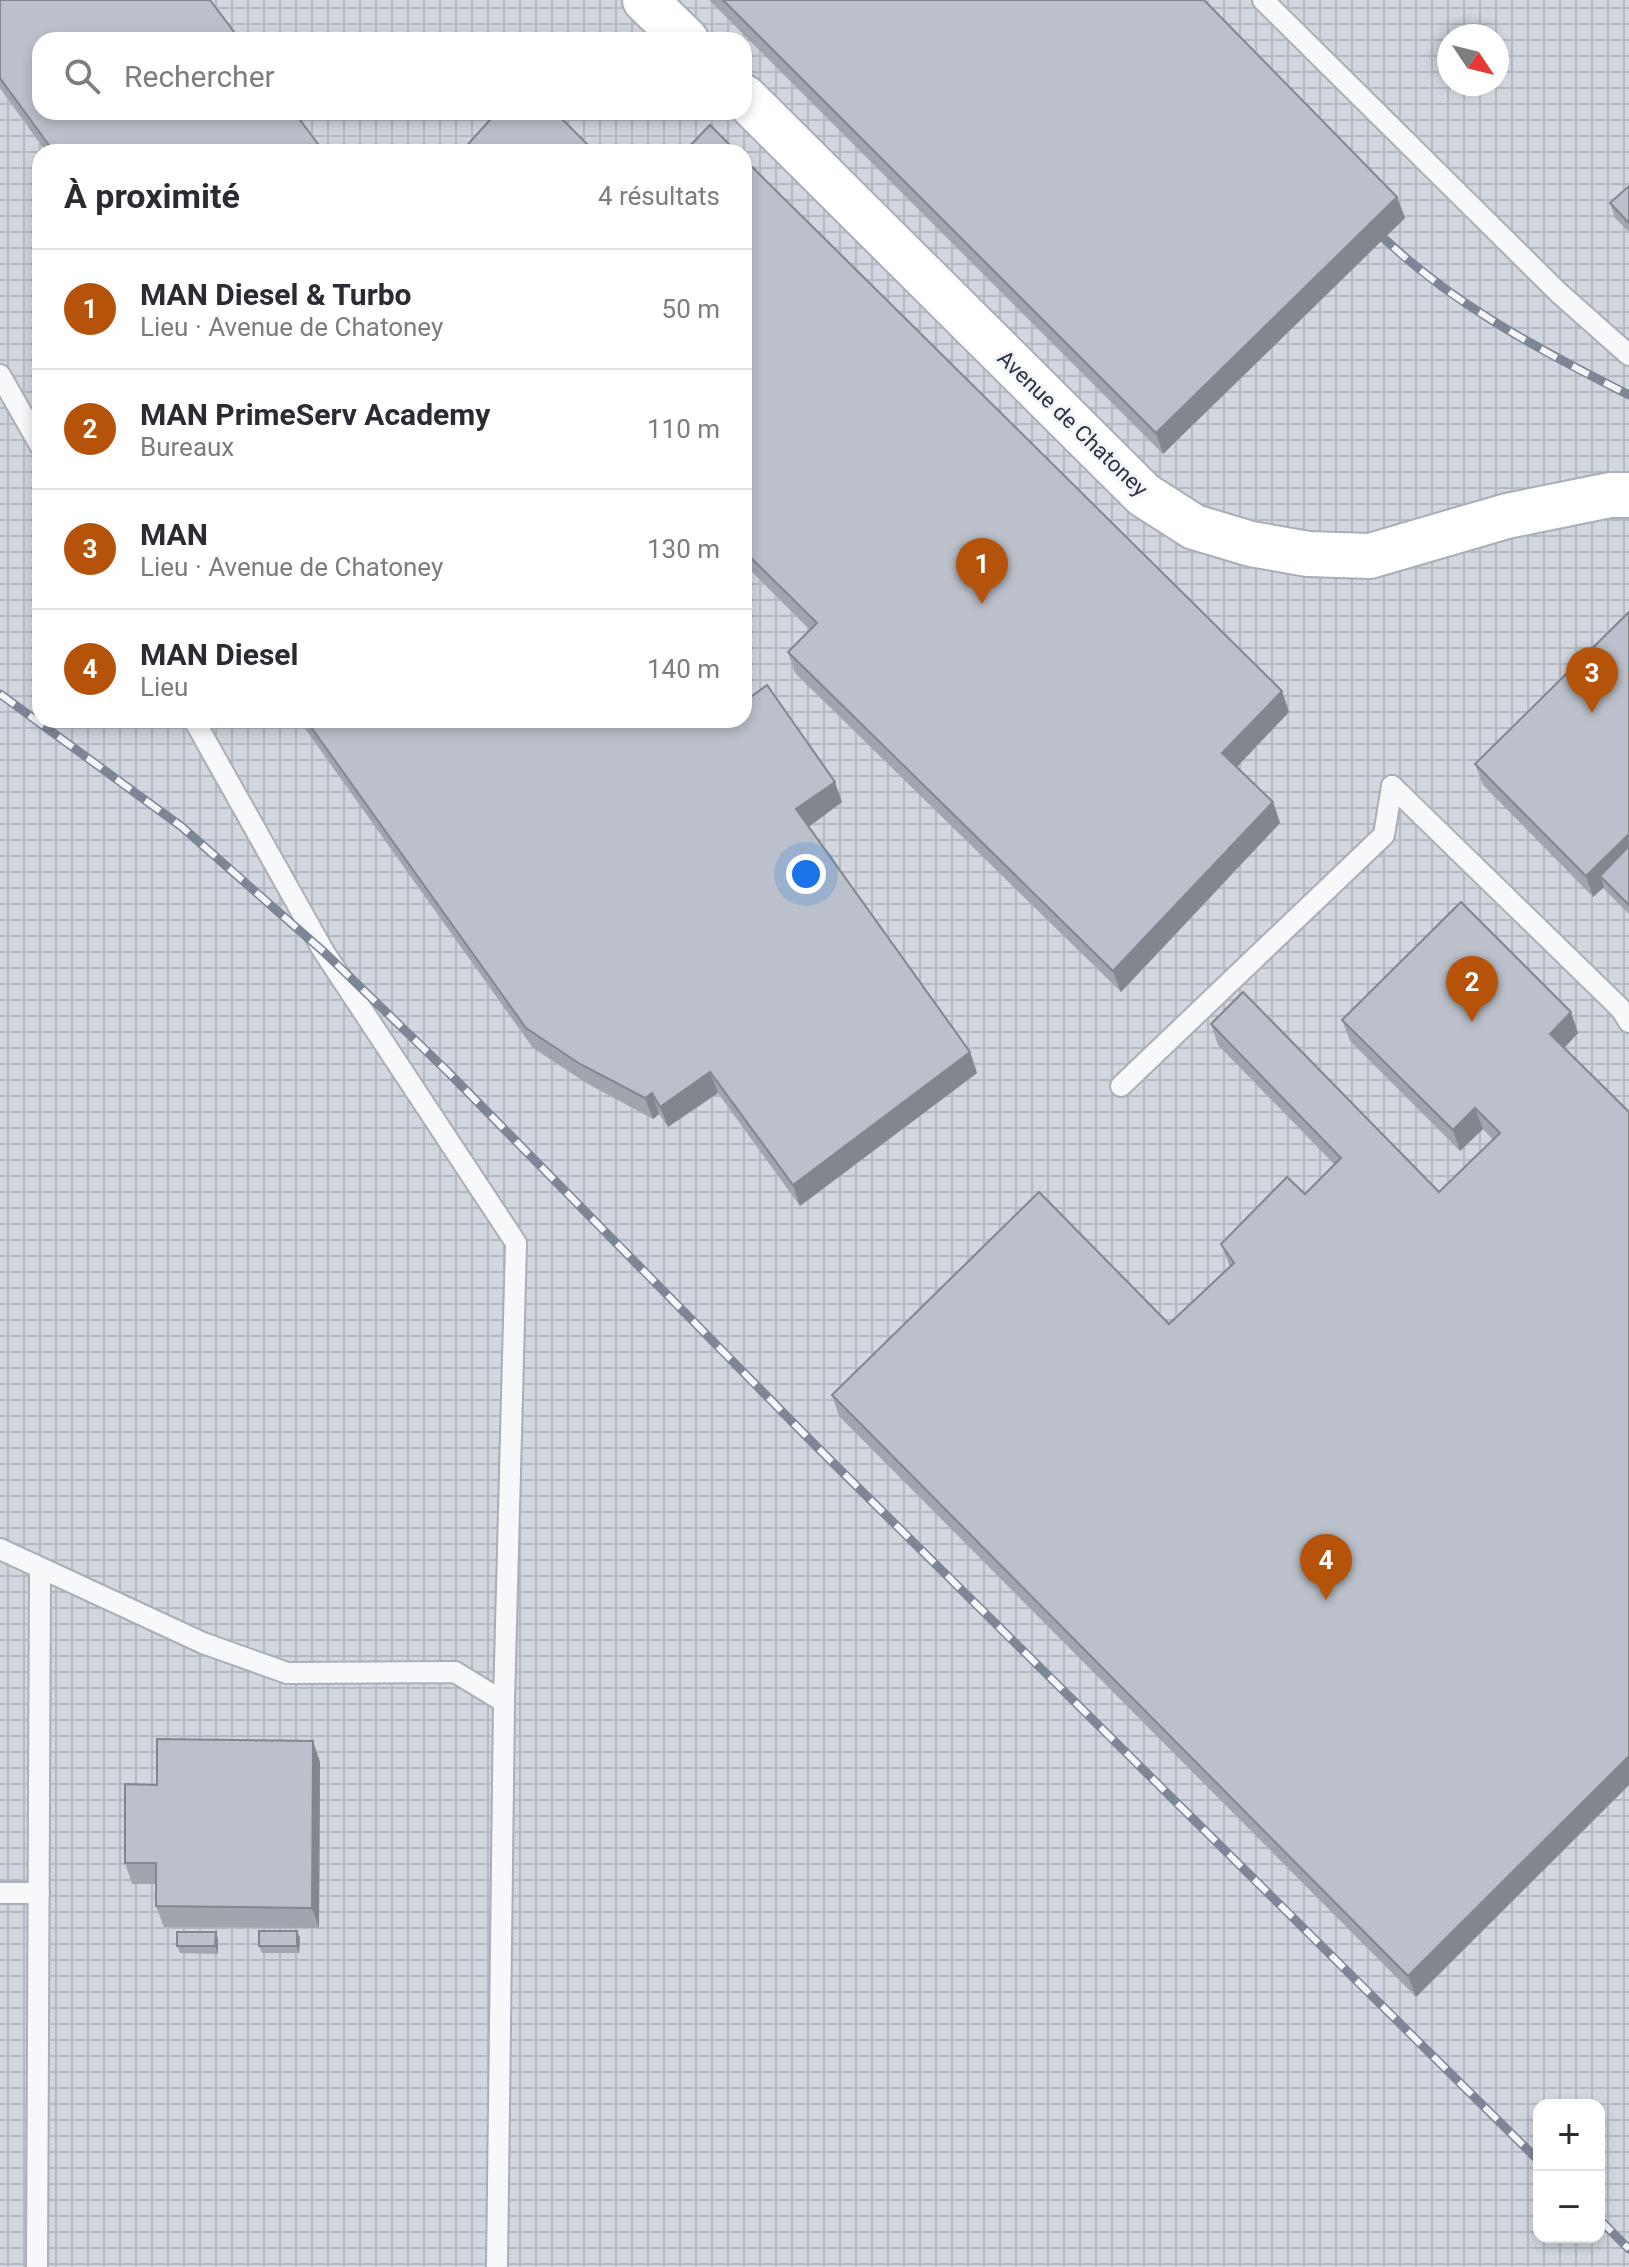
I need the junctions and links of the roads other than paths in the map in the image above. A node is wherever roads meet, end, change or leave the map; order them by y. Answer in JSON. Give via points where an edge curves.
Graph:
{"nodes":[{"id":1,"x":645,"y":0,"type":"edge"},
{"id":2,"x":1263,"y":0,"type":"edge"},
{"id":3,"x":678,"y":32,"type":"edge"},
{"id":4,"x":752,"y":105,"type":"edge"},
{"id":5,"x":1629,"y":355,"type":"edge"},
{"id":6,"x":0,"y":375,"type":"edge"},
{"id":7,"x":32,"y":431,"type":"edge"},
{"id":8,"x":1629,"y":495,"type":"edge"},
{"id":9,"x":198,"y":728,"type":"edge"},
{"id":10,"x":1629,"y":1022,"type":"edge"},
{"id":11,"x":1121,"y":1086,"type":"dead end"},
{"id":12,"x":0,"y":1549,"type":"edge"},
{"id":13,"x":40,"y":1568,"type":"junction"},
{"id":14,"x":504,"y":1702,"type":"junction"},
{"id":15,"x":0,"y":1893,"type":"edge"},
{"id":16,"x":39,"y":1893,"type":"junction"},
{"id":17,"x":37,"y":2267,"type":"edge"},
{"id":18,"x":497,"y":2267,"type":"edge"}],
"edges":[{"from":1,"to":3,"type":"street"},
{"from":2,"to":5,"type":"lane","via":[[1559,293]]},
{"from":4,"to":8,"type":"street","name":"Avenue de Chatoney","via":[[1144,495],[1194,527],[1308,554],[1370,556],[1507,516]]},
{"from":6,"to":7,"type":"lane"},
{"from":9,"to":14,"type":"lane","via":[[324,952],[516,1243]]},
{"from":10,"to":11,"type":"lane","via":[[1392,786],[1384,835]]},
{"from":12,"to":13,"type":"lane"},
{"from":13,"to":14,"type":"lane","via":[[203,1643],[287,1673],[455,1672]]},
{"from":13,"to":16,"type":"lane"},
{"from":14,"to":18,"type":"lane"},
{"from":15,"to":16,"type":"lane"},
{"from":16,"to":17,"type":"lane"}]}
